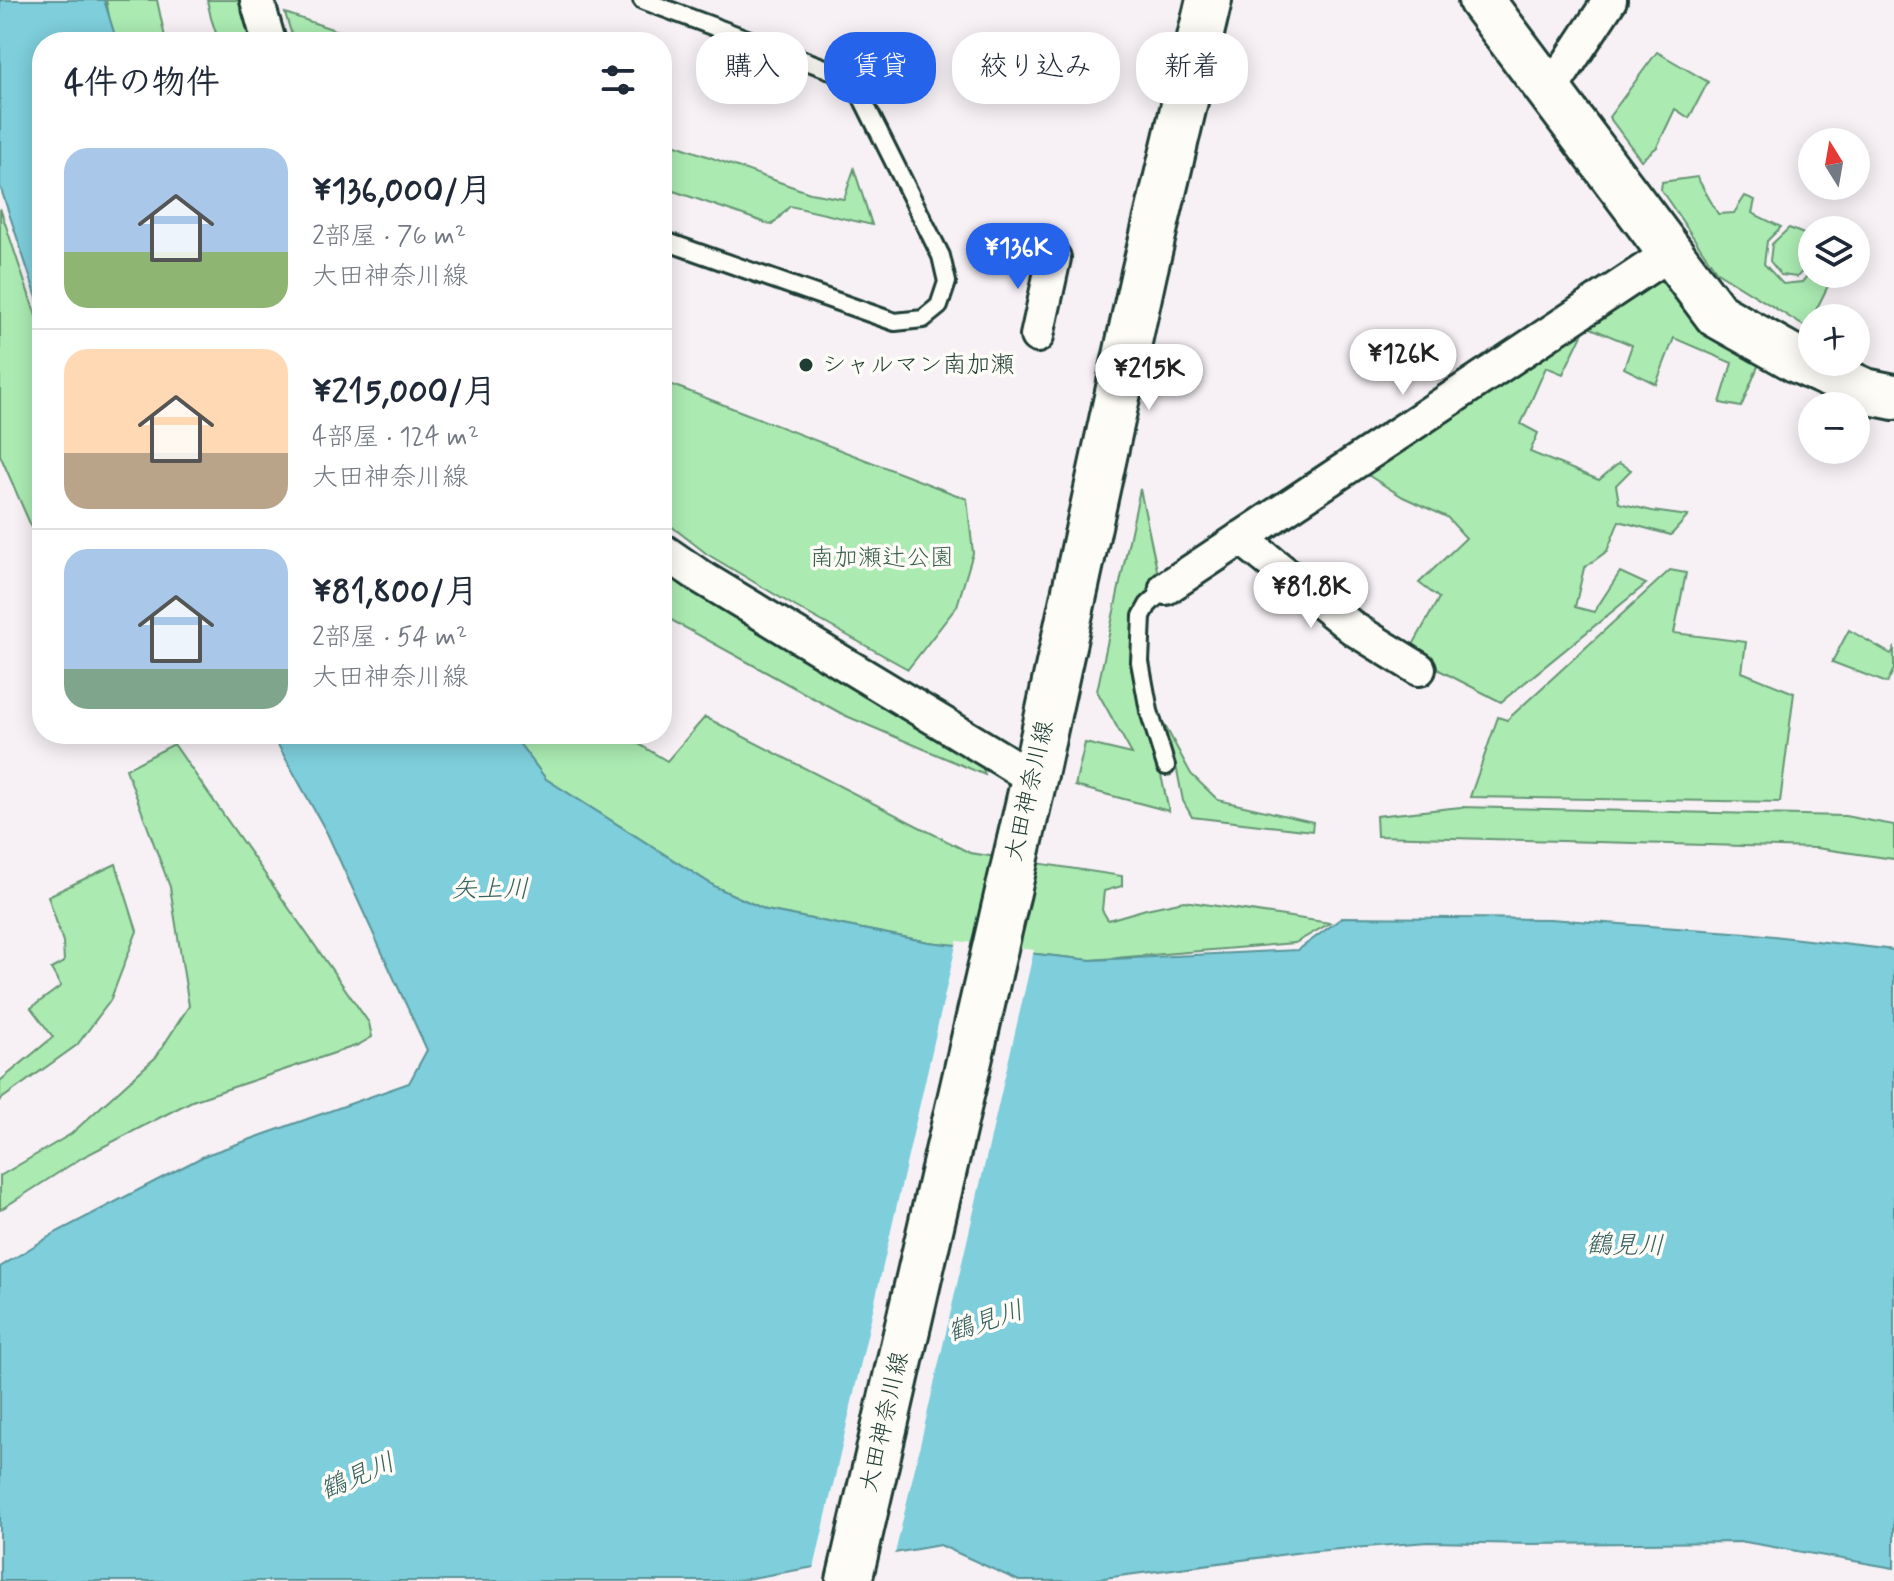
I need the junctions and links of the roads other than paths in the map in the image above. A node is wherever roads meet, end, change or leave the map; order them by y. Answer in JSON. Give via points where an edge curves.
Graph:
{"nodes":[{"id":1,"x":257,"y":0,"type":"edge"},
{"id":2,"x":642,"y":0,"type":"edge"},
{"id":3,"x":1209,"y":0,"type":"edge"},
{"id":4,"x":1481,"y":0,"type":"edge"},
{"id":5,"x":1610,"y":0,"type":"edge"},
{"id":6,"x":266,"y":32,"type":"edge"},
{"id":7,"x":1550,"y":91,"type":"junction"},
{"id":8,"x":672,"y":244,"type":"edge"},
{"id":9,"x":1670,"y":253,"type":"junction"},
{"id":10,"x":1054,"y":258,"type":"dead end"},
{"id":11,"x":1037,"y":336,"type":"dead end"},
{"id":12,"x":1894,"y":397,"type":"edge"},
{"id":13,"x":1241,"y":538,"type":"junction"},
{"id":14,"x":672,"y":557,"type":"edge"},
{"id":15,"x":1166,"y":588,"type":"joint"},
{"id":16,"x":1419,"y":669,"type":"dead end"},
{"id":17,"x":1166,"y":766,"type":"dead end"},
{"id":18,"x":1030,"y":794,"type":"junction"},
{"id":19,"x":849,"y":1581,"type":"edge"}],
"edges":[{"from":1,"to":6,"type":"street"},
{"from":2,"to":8,"type":"lane","via":[[852,78],[941,256],[947,282],[939,306],[923,319],[895,322]]},
{"from":3,"to":18,"type":"main road","name":"大田神奈川線"},
{"from":4,"to":7,"type":"main road"},
{"from":5,"to":7,"type":"street"},
{"from":7,"to":9,"type":"main road"},
{"from":9,"to":12,"type":"main road","via":[[1717,315],[1799,361],[1865,391]]},
{"from":9,"to":13,"type":"street"},
{"from":10,"to":11,"type":"street"},
{"from":13,"to":15,"type":"street"},
{"from":13,"to":16,"type":"street","via":[[1354,629]]},
{"from":14,"to":18,"type":"street","via":[[1002,759]]},
{"from":15,"to":17,"type":"lane","via":[[1142,616],[1140,662]]},
{"from":18,"to":19,"type":"main road","name":"大田神奈川線"}]}
